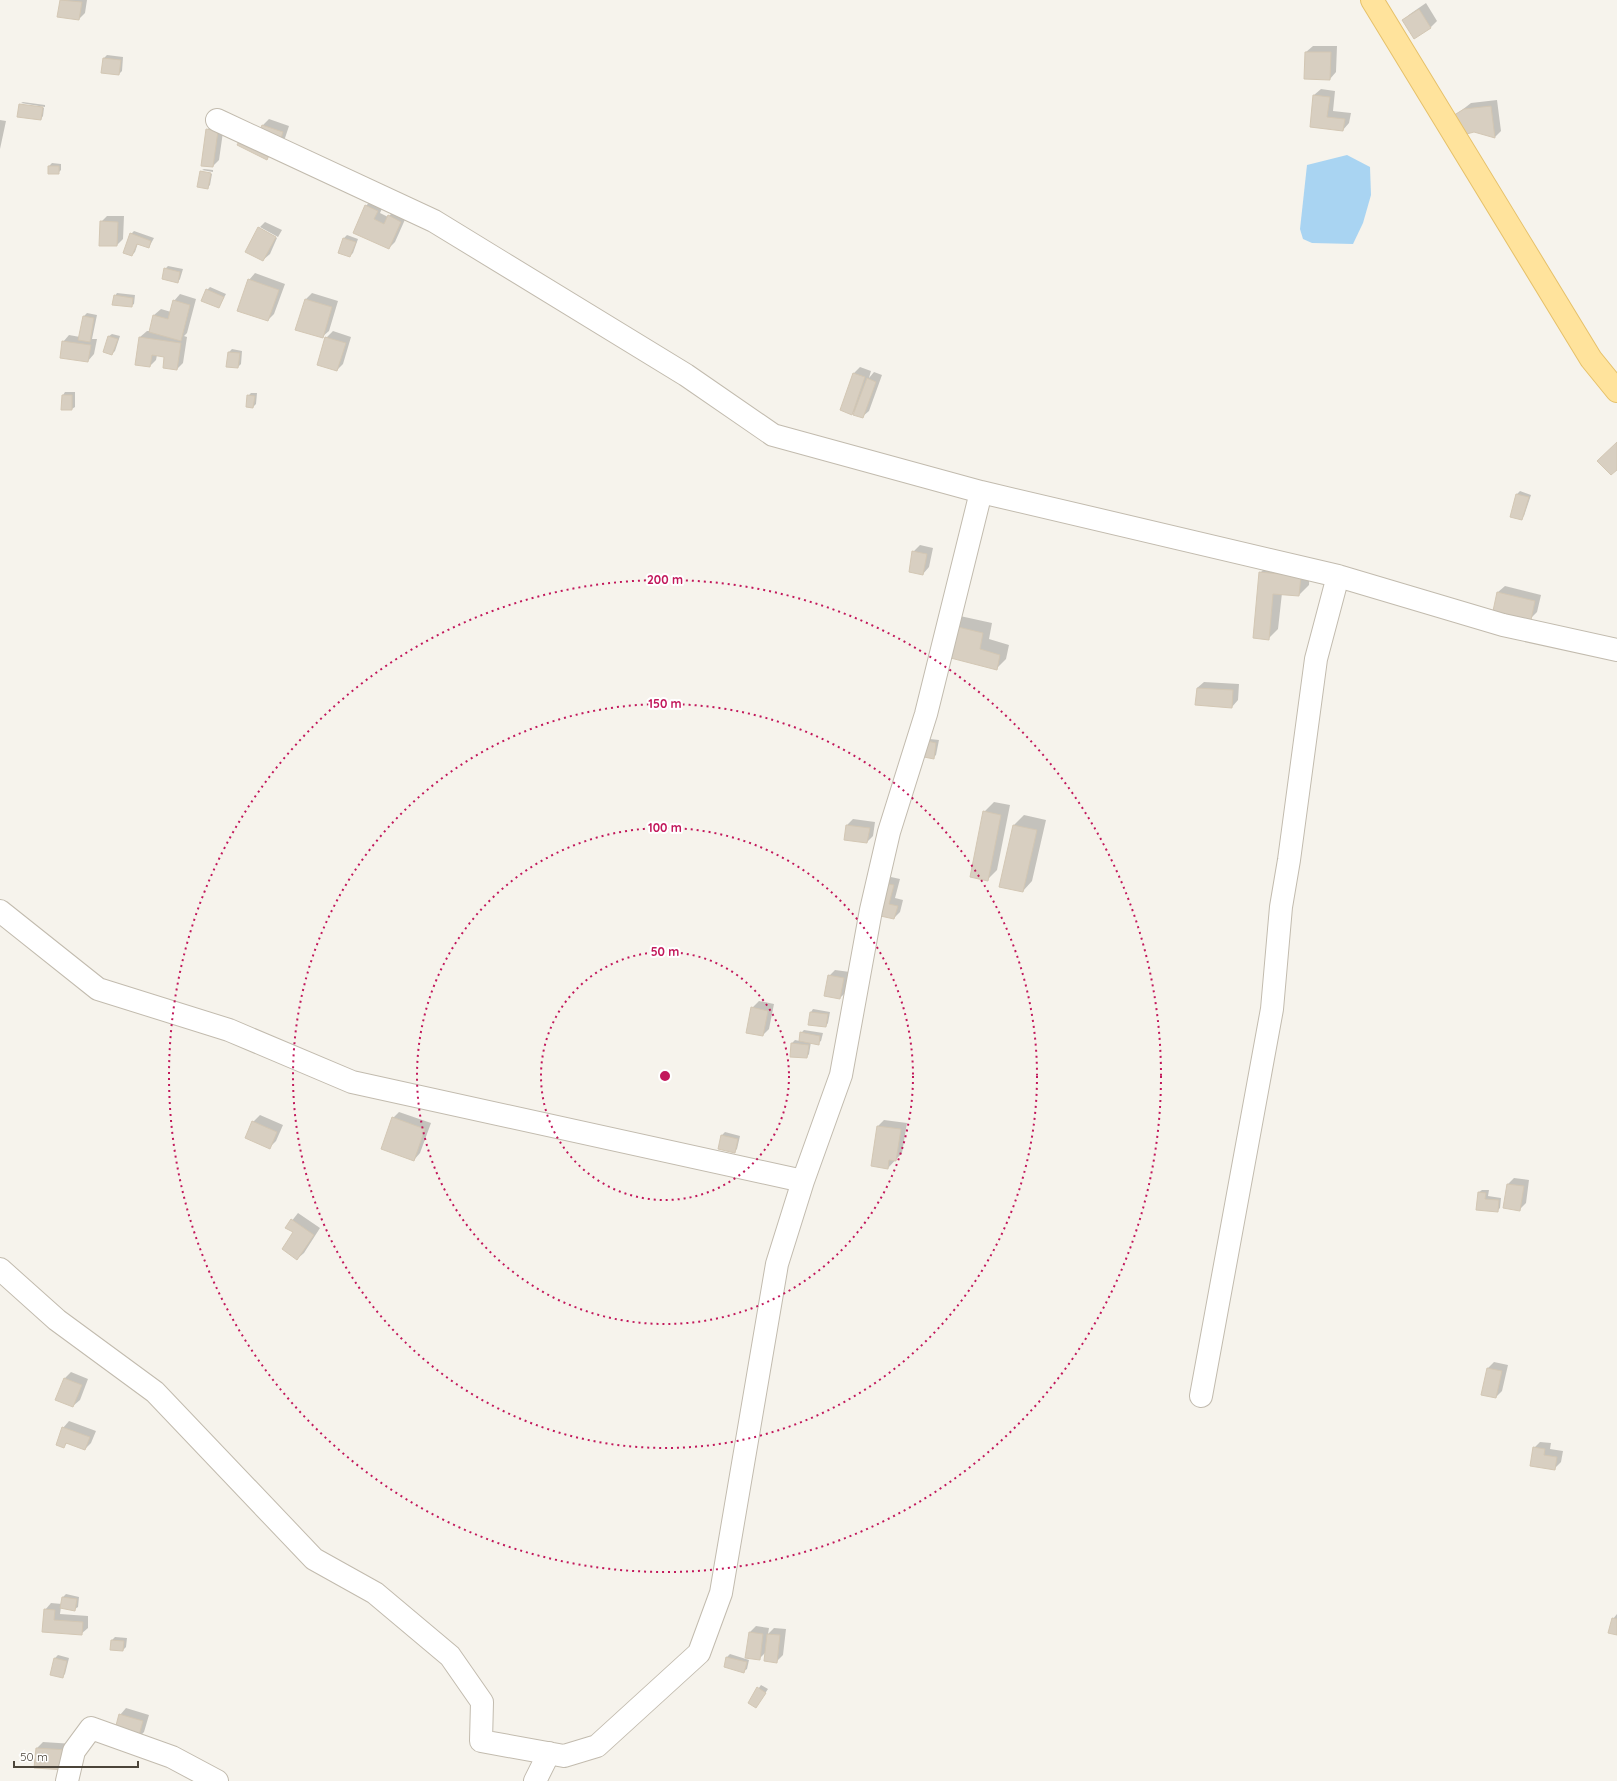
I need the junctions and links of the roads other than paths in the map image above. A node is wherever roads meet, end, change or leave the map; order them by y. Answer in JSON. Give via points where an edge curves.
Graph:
{"nodes":[{"id":1,"x":1372,"y":0,"type":"edge"},
{"id":2,"x":217,"y":120,"type":"dead end"},
{"id":3,"x":1617,"y":392,"type":"edge"},
{"id":4,"x":982,"y":492,"type":"junction"},
{"id":5,"x":1338,"y":576,"type":"junction"},
{"id":6,"x":1617,"y":650,"type":"edge"},
{"id":7,"x":0,"y":911,"type":"edge"},
{"id":8,"x":803,"y":1181,"type":"junction"},
{"id":9,"x":0,"y":1269,"type":"edge"},
{"id":10,"x":1201,"y":1396,"type":"dead end"},
{"id":11,"x":549,"y":1753,"type":"junction"},
{"id":12,"x":67,"y":1781,"type":"edge"},
{"id":13,"x":217,"y":1781,"type":"edge"},
{"id":14,"x":535,"y":1781,"type":"edge"}],
"edges":[{"from":1,"to":3,"type":"main road","via":[[1591,360]]},
{"from":2,"to":4,"type":"street","via":[[434,220],[686,376],[773,435]]},
{"from":4,"to":5,"type":"street"},
{"from":4,"to":8,"type":"street","via":[[926,714],[889,832],[841,1075]]},
{"from":5,"to":6,"type":"street","via":[[1503,625]]},
{"from":5,"to":10,"type":"street","via":[[1316,658],[1281,907],[1272,1008]]},
{"from":7,"to":8,"type":"street","via":[[98,989],[229,1030],[352,1082]]},
{"from":8,"to":11,"type":"street","via":[[776,1264],[721,1593],[699,1653],[597,1746],[564,1756]]},
{"from":9,"to":11,"type":"street","via":[[57,1320],[155,1392],[314,1559],[374,1594],[450,1656],[482,1702],[481,1741]]},
{"from":11,"to":14,"type":"street"},
{"from":12,"to":13,"type":"street","via":[[74,1751],[91,1728],[172,1757]]}]}
